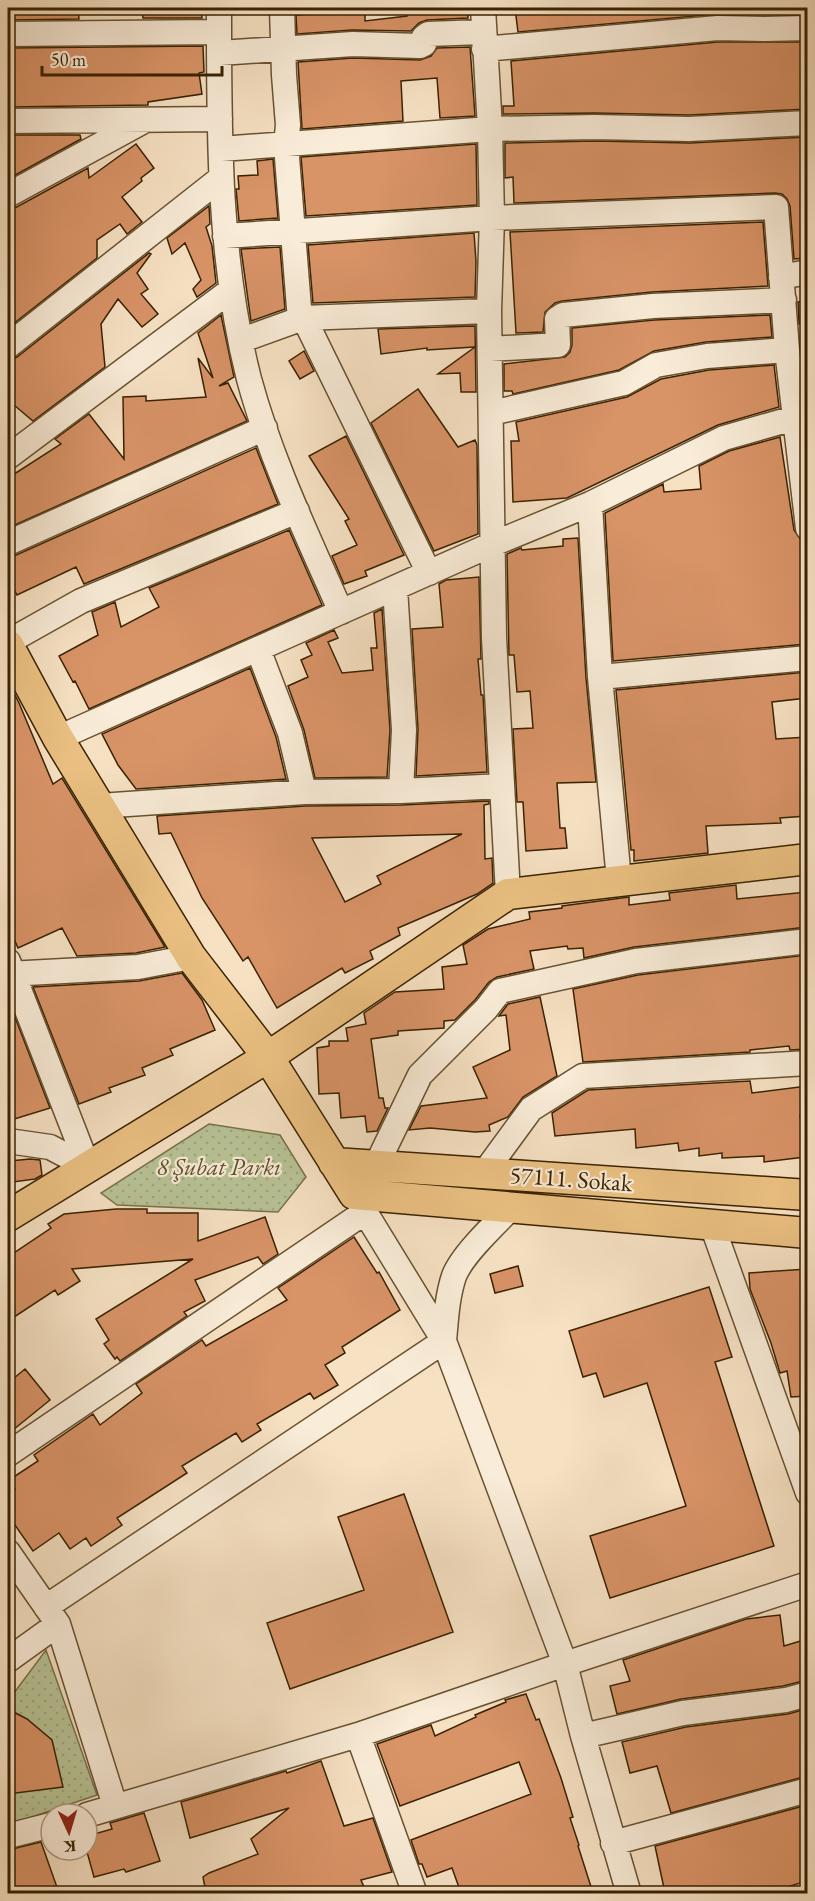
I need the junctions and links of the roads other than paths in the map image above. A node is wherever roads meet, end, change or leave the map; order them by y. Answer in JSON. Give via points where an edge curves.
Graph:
{"nodes":[{"id":1,"x":219,"y":8,"type":"edge"},
{"id":2,"x":282,"y":8,"type":"edge"},
{"id":3,"x":483,"y":8,"type":"edge"},
{"id":4,"x":807,"y":28,"type":"edge"},
{"id":5,"x":8,"y":34,"type":"edge"},
{"id":6,"x":484,"y":40,"type":"junction"},
{"id":7,"x":219,"y":43,"type":"junction"},
{"id":8,"x":284,"y":49,"type":"junction"},
{"id":9,"x":220,"y":119,"type":"junction"},
{"id":10,"x":8,"y":121,"type":"edge"},
{"id":11,"x":144,"y":121,"type":"junction"},
{"id":12,"x":807,"y":123,"type":"edge"},
{"id":13,"x":490,"y":129,"type":"junction"},
{"id":14,"x":286,"y":145,"type":"junction"},
{"id":15,"x":221,"y":148,"type":"junction"},
{"id":16,"x":221,"y":178,"type":"junction"},
{"id":17,"x":8,"y":195,"type":"edge"},
{"id":18,"x":492,"y":218,"type":"junction"},
{"id":19,"x":293,"y":233,"type":"junction"},
{"id":20,"x":225,"y":236,"type":"junction"},
{"id":21,"x":807,"y":272,"type":"edge"},
{"id":22,"x":782,"y":288,"type":"junction"},
{"id":23,"x":231,"y":290,"type":"junction"},
{"id":24,"x":489,"y":310,"type":"junction"},
{"id":25,"x":303,"y":318,"type":"junction"},
{"id":26,"x":242,"y":339,"type":"junction"},
{"id":27,"x":8,"y":346,"type":"edge"},
{"id":28,"x":490,"y":349,"type":"junction"},
{"id":29,"x":787,"y":350,"type":"junction"},
{"id":30,"x":491,"y":413,"type":"junction"},
{"id":31,"x":801,"y":416,"type":"edge"},
{"id":32,"x":265,"y":428,"type":"junction"},
{"id":33,"x":8,"y":457,"type":"edge"},
{"id":34,"x":590,"y":504,"type":"junction"},
{"id":35,"x":297,"y":511,"type":"junction"},
{"id":36,"x":807,"y":528,"type":"edge"},
{"id":37,"x":8,"y":543,"type":"edge"},
{"id":38,"x":493,"y":544,"type":"junction"},
{"id":39,"x":429,"y":573,"type":"junction"},
{"id":40,"x":395,"y":588,"type":"junction"},
{"id":41,"x":341,"y":612,"type":"junction"},
{"id":42,"x":8,"y":643,"type":"edge"},
{"id":43,"x":258,"y":649,"type":"junction"},
{"id":44,"x":807,"y":658,"type":"edge"},
{"id":45,"x":600,"y":677,"type":"junction"},
{"id":46,"x":58,"y":738,"type":"junction"},
{"id":47,"x":502,"y":786,"type":"junction"},
{"id":48,"x":401,"y":791,"type":"junction"},
{"id":49,"x":304,"y":792,"type":"junction"},
{"id":50,"x":99,"y":806,"type":"junction"},
{"id":51,"x":807,"y":859,"type":"edge"},
{"id":52,"x":619,"y":880,"type":"junction"},
{"id":53,"x":508,"y":894,"type":"junction"},
{"id":54,"x":807,"y":941,"type":"edge"},
{"id":55,"x":191,"y":957,"type":"junction"},
{"id":56,"x":9,"y":970,"type":"edge"},
{"id":57,"x":268,"y":1057,"type":"junction"},
{"id":58,"x":807,"y":1063,"type":"edge"},
{"id":59,"x":8,"y":1141,"type":"edge"},
{"id":60,"x":334,"y":1163,"type":"junction"},
{"id":61,"x":376,"y":1166,"type":"junction"},
{"id":62,"x":87,"y":1167,"type":"junction"},
{"id":63,"x":484,"y":1173,"type":"junction"},
{"id":64,"x":807,"y":1195,"type":"edge"},
{"id":65,"x":359,"y":1203,"type":"junction"},
{"id":66,"x":511,"y":1208,"type":"junction"},
{"id":67,"x":8,"y":1216,"type":"edge"},
{"id":68,"x":712,"y":1225,"type":"junction"},
{"id":69,"x":807,"y":1233,"type":"edge"},
{"id":70,"x":444,"y":1341,"type":"junction"},
{"id":71,"x":8,"y":1454,"type":"edge"},
{"id":72,"x":801,"y":1459,"type":"edge"},
{"id":73,"x":807,"y":1493,"type":"edge"},
{"id":74,"x":8,"y":1552,"type":"edge"},
{"id":75,"x":807,"y":1584,"type":"edge"},
{"id":76,"x":52,"y":1615,"type":"junction"},
{"id":77,"x":8,"y":1659,"type":"edge"},
{"id":78,"x":565,"y":1664,"type":"junction"},
{"id":79,"x":807,"y":1694,"type":"edge"},
{"id":80,"x":358,"y":1736,"type":"junction"},
{"id":81,"x":583,"y":1736,"type":"junction"},
{"id":82,"x":807,"y":1790,"type":"edge"},
{"id":83,"x":116,"y":1806,"type":"junction"},
{"id":84,"x":99,"y":1811,"type":"edge"},
{"id":85,"x":39,"y":1827,"type":"edge"},
{"id":86,"x":8,"y":1836,"type":"edge"},
{"id":87,"x":613,"y":1843,"type":"junction"},
{"id":88,"x":412,"y":1893,"type":"edge"},
{"id":89,"x":629,"y":1893,"type":"edge"}],
"edges":[{"from":1,"to":7,"type":"street"},
{"from":2,"to":8,"type":"street"},
{"from":3,"to":6,"type":"street"},
{"from":4,"to":6,"type":"street","via":[[718,28]]},
{"from":5,"to":7,"type":"street"},
{"from":6,"to":8,"type":"street","via":[[428,34],[420,46]]},
{"from":6,"to":13,"type":"street"},
{"from":7,"to":8,"type":"street"},
{"from":7,"to":9,"type":"street"},
{"from":8,"to":14,"type":"street"},
{"from":9,"to":11,"type":"street"},
{"from":9,"to":15,"type":"street"},
{"from":10,"to":11,"type":"street"},
{"from":11,"to":17,"type":"street"},
{"from":12,"to":13,"type":"street","via":[[689,129]]},
{"from":13,"to":14,"type":"street"},
{"from":13,"to":18,"type":"street"},
{"from":14,"to":15,"type":"street"},
{"from":14,"to":19,"type":"street"},
{"from":15,"to":16,"type":"street"},
{"from":16,"to":20,"type":"street"},
{"from":16,"to":27,"type":"street"},
{"from":18,"to":19,"type":"street"},
{"from":18,"to":22,"type":"street","via":[[776,207]]},
{"from":18,"to":24,"type":"street"},
{"from":19,"to":20,"type":"street"},
{"from":19,"to":25,"type":"street"},
{"from":20,"to":23,"type":"street"},
{"from":21,"to":22,"type":"street"},
{"from":22,"to":28,"type":"street","via":[[563,315],[557,319],[558,345]]},
{"from":22,"to":29,"type":"street"},
{"from":23,"to":26,"type":"street"},
{"from":23,"to":33,"type":"street"},
{"from":24,"to":25,"type":"street"},
{"from":24,"to":28,"type":"street"},
{"from":25,"to":26,"type":"street"},
{"from":25,"to":39,"type":"street"},
{"from":26,"to":32,"type":"street"},
{"from":28,"to":30,"type":"street"},
{"from":29,"to":30,"type":"street","via":[[707,356],[656,365],[615,385]]},
{"from":29,"to":31,"type":"street"},
{"from":30,"to":38,"type":"street"},
{"from":31,"to":34,"type":"street","via":[[724,438]]},
{"from":31,"to":36,"type":"street"},
{"from":32,"to":35,"type":"street"},
{"from":32,"to":37,"type":"street"},
{"from":34,"to":38,"type":"street"},
{"from":34,"to":45,"type":"street"},
{"from":35,"to":41,"type":"street"},
{"from":35,"to":42,"type":"street","via":[[81,602]]},
{"from":38,"to":39,"type":"street"},
{"from":38,"to":47,"type":"street"},
{"from":39,"to":40,"type":"street"},
{"from":40,"to":41,"type":"street"},
{"from":40,"to":48,"type":"street","via":[[404,729]]},
{"from":41,"to":43,"type":"street"},
{"from":42,"to":46,"type":"main road"},
{"from":43,"to":46,"type":"street"},
{"from":43,"to":49,"type":"street","via":[[290,733]]},
{"from":44,"to":45,"type":"street"},
{"from":45,"to":52,"type":"street"},
{"from":46,"to":50,"type":"main road"},
{"from":47,"to":48,"type":"street"},
{"from":47,"to":53,"type":"street"},
{"from":48,"to":49,"type":"street"},
{"from":49,"to":50,"type":"street"},
{"from":50,"to":55,"type":"main road"},
{"from":51,"to":52,"type":"main road"},
{"from":52,"to":53,"type":"main road"},
{"from":53,"to":57,"type":"main road"},
{"from":54,"to":61,"type":"street","via":[[636,961],[500,991],[420,1075]]},
{"from":55,"to":56,"type":"street","via":[[138,967]]},
{"from":55,"to":57,"type":"main road"},
{"from":56,"to":62,"type":"street"},
{"from":57,"to":60,"type":"main road"},
{"from":57,"to":62,"type":"main road"},
{"from":58,"to":63,"type":"street","via":[[583,1076],[531,1109]]},
{"from":59,"to":62,"type":"street","via":[[50,1147]]},
{"from":60,"to":61,"type":"main road","name":"57111. Sokak"},
{"from":60,"to":65,"type":"main road"},
{"from":61,"to":63,"type":"main road","name":"57111. Sokak"},
{"from":62,"to":67,"type":"main road"},
{"from":63,"to":64,"type":"main road","name":"57111. Sokak"},
{"from":65,"to":66,"type":"main road"},
{"from":65,"to":70,"type":"street"},
{"from":65,"to":71,"type":"street"},
{"from":66,"to":68,"type":"main road"},
{"from":66,"to":70,"type":"street","via":[[479,1240],[455,1274]]},
{"from":68,"to":69,"type":"main road"},
{"from":68,"to":72,"type":"street"},
{"from":70,"to":76,"type":"street"},
{"from":70,"to":78,"type":"street"},
{"from":72,"to":73,"type":"street"},
{"from":74,"to":76,"type":"street"},
{"from":75,"to":78,"type":"street"},
{"from":76,"to":77,"type":"street"},
{"from":76,"to":83,"type":"street"},
{"from":78,"to":80,"type":"street"},
{"from":78,"to":81,"type":"street"},
{"from":79,"to":81,"type":"street","via":[[683,1713]]},
{"from":80,"to":83,"type":"street"},
{"from":80,"to":88,"type":"street"},
{"from":81,"to":87,"type":"street"},
{"from":82,"to":87,"type":"street"},
{"from":83,"to":84,"type":"street"},
{"from":85,"to":86,"type":"street"},
{"from":87,"to":89,"type":"street"}]}
